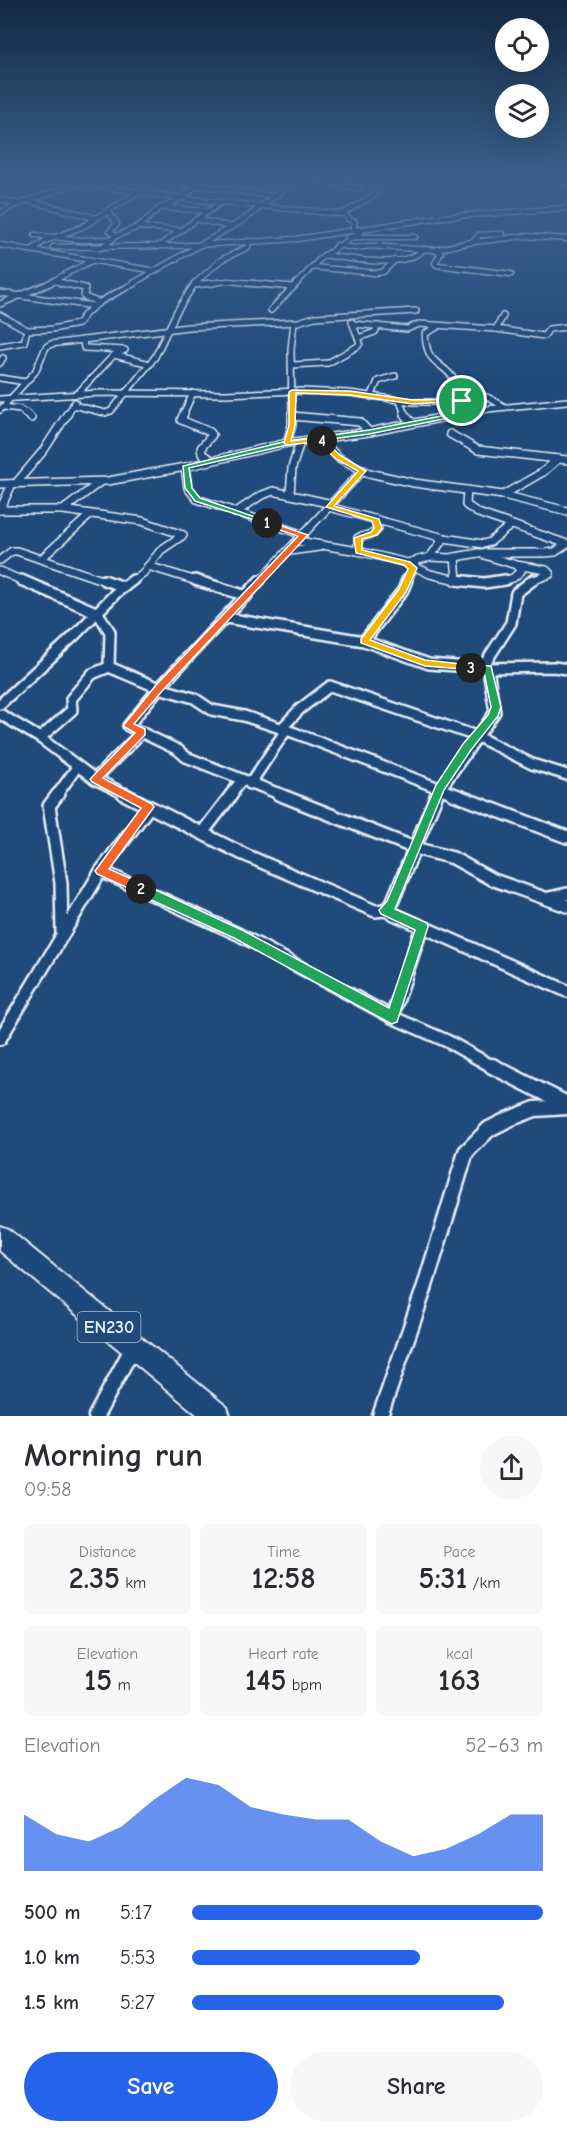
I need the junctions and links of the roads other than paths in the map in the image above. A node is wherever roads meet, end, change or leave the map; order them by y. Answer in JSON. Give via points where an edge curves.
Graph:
{"nodes":[{"id":1,"x":3,"y":247,"type":"edge"},
{"id":2,"x":37,"y":247,"type":"edge"},
{"id":3,"x":57,"y":247,"type":"edge"},
{"id":4,"x":130,"y":247,"type":"edge"},
{"id":5,"x":194,"y":247,"type":"edge"},
{"id":6,"x":248,"y":247,"type":"edge"},
{"id":7,"x":334,"y":247,"type":"edge"},
{"id":8,"x":364,"y":247,"type":"edge"},
{"id":9,"x":381,"y":247,"type":"edge"},
{"id":10,"x":396,"y":247,"type":"edge"},
{"id":11,"x":448,"y":247,"type":"edge"},
{"id":12,"x":101,"y":248,"type":"joint"},
{"id":13,"x":33,"y":249,"type":"junction"},
{"id":14,"x":424,"y":249,"type":"junction"},
{"id":15,"x":434,"y":250,"type":"junction"},
{"id":16,"x":324,"y":255,"type":"junction"},
{"id":17,"x":351,"y":258,"type":"junction"},
{"id":18,"x":373,"y":260,"type":"junction"},
{"id":19,"x":395,"y":260,"type":"junction"},
{"id":20,"x":91,"y":261,"type":"junction"},
{"id":21,"x":312,"y":267,"type":"junction"},
{"id":22,"x":156,"y":271,"type":"junction"},
{"id":23,"x":511,"y":274,"type":"dead end"},
{"id":24,"x":54,"y":281,"type":"junction"},
{"id":25,"x":194,"y":285,"type":"junction"},
{"id":26,"x":293,"y":287,"type":"junction"},
{"id":27,"x":0,"y":293,"type":"edge"},
{"id":28,"x":16,"y":297,"type":"junction"},
{"id":29,"x":100,"y":303,"type":"junction"},
{"id":30,"x":0,"y":304,"type":"edge"},
{"id":31,"x":94,"y":306,"type":"junction"},
{"id":32,"x":271,"y":310,"type":"dead end"},
{"id":33,"x":416,"y":311,"type":"dead end"},
{"id":34,"x":0,"y":315,"type":"edge"},
{"id":35,"x":350,"y":315,"type":"junction"},
{"id":36,"x":503,"y":316,"type":"dead end"},
{"id":37,"x":294,"y":322,"type":"junction"},
{"id":38,"x":353,"y":324,"type":"junction"},
{"id":39,"x":378,"y":326,"type":"junction"},
{"id":40,"x":439,"y":326,"type":"junction"},
{"id":41,"x":567,"y":327,"type":"edge"},
{"id":42,"x":170,"y":329,"type":"junction"},
{"id":43,"x":496,"y":329,"type":"junction"},
{"id":44,"x":27,"y":330,"type":"junction"},
{"id":45,"x":358,"y":338,"type":"junction"},
{"id":46,"x":83,"y":340,"type":"junction"},
{"id":47,"x":0,"y":346,"type":"edge"},
{"id":48,"x":114,"y":355,"type":"junction"},
{"id":49,"x":150,"y":364,"type":"junction"},
{"id":50,"x":292,"y":365,"type":"junction"},
{"id":51,"x":395,"y":376,"type":"dead end"},
{"id":52,"x":0,"y":378,"type":"edge"},
{"id":53,"x":25,"y":382,"type":"junction"},
{"id":54,"x":292,"y":392,"type":"junction"},
{"id":55,"x":125,"y":393,"type":"junction"},
{"id":56,"x":193,"y":393,"type":"junction"},
{"id":57,"x":79,"y":394,"type":"junction"},
{"id":58,"x":371,"y":397,"type":"junction"},
{"id":59,"x":10,"y":398,"type":"junction"},
{"id":60,"x":0,"y":399,"type":"edge"},
{"id":61,"x":400,"y":401,"type":"junction"},
{"id":62,"x":462,"y":401,"type":"junction"},
{"id":63,"x":567,"y":401,"type":"edge"},
{"id":64,"x":73,"y":405,"type":"junction"},
{"id":65,"x":505,"y":407,"type":"junction"},
{"id":66,"x":2,"y":408,"type":"edge"},
{"id":67,"x":472,"y":412,"type":"junction"},
{"id":68,"x":292,"y":416,"type":"junction"},
{"id":69,"x":31,"y":418,"type":"dead end"},
{"id":70,"x":412,"y":423,"type":"junction"},
{"id":71,"x":369,"y":432,"type":"junction"},
{"id":72,"x":450,"y":434,"type":"dead end"},
{"id":73,"x":320,"y":439,"type":"junction"},
{"id":74,"x":300,"y":442,"type":"junction"},
{"id":75,"x":287,"y":443,"type":"junction"},
{"id":76,"x":558,"y":459,"type":"junction"},
{"id":77,"x":211,"y":460,"type":"junction"},
{"id":78,"x":567,"y":460,"type":"edge"},
{"id":79,"x":185,"y":467,"type":"junction"},
{"id":80,"x":362,"y":471,"type":"junction"},
{"id":81,"x":100,"y":482,"type":"junction"},
{"id":82,"x":14,"y":483,"type":"junction"},
{"id":83,"x":0,"y":484,"type":"edge"},
{"id":84,"x":467,"y":490,"type":"junction"},
{"id":85,"x":290,"y":494,"type":"junction"},
{"id":86,"x":503,"y":495,"type":"junction"},
{"id":87,"x":331,"y":505,"type":"junction"},
{"id":88,"x":0,"y":510,"type":"edge"},
{"id":89,"x":63,"y":510,"type":"junction"},
{"id":90,"x":567,"y":511,"type":"edge"},
{"id":91,"x":235,"y":513,"type":"junction"},
{"id":92,"x":90,"y":515,"type":"junction"},
{"id":93,"x":375,"y":519,"type":"junction"},
{"id":94,"x":511,"y":525,"type":"junction"},
{"id":95,"x":301,"y":538,"type":"junction"},
{"id":96,"x":444,"y":538,"type":"junction"},
{"id":97,"x":567,"y":544,"type":"edge"},
{"id":98,"x":324,"y":546,"type":"junction"},
{"id":99,"x":290,"y":551,"type":"junction"},
{"id":100,"x":358,"y":552,"type":"junction"},
{"id":101,"x":478,"y":553,"type":"junction"},
{"id":102,"x":430,"y":557,"type":"junction"},
{"id":103,"x":455,"y":557,"type":"junction"},
{"id":104,"x":41,"y":559,"type":"junction"},
{"id":105,"x":0,"y":560,"type":"edge"},
{"id":106,"x":148,"y":566,"type":"junction"},
{"id":107,"x":410,"y":566,"type":"junction"},
{"id":108,"x":516,"y":566,"type":"junction"},
{"id":109,"x":0,"y":571,"type":"edge"},
{"id":110,"x":457,"y":580,"type":"junction"},
{"id":111,"x":124,"y":587,"type":"junction"},
{"id":112,"x":247,"y":596,"type":"junction"},
{"id":113,"x":98,"y":613,"type":"junction"},
{"id":114,"x":226,"y":618,"type":"junction"},
{"id":115,"x":364,"y":641,"type":"junction"},
{"id":116,"x":567,"y":662,"type":"edge"},
{"id":117,"x":109,"y":667,"type":"junction"},
{"id":118,"x":554,"y":667,"type":"junction"},
{"id":119,"x":485,"y":669,"type":"junction"},
{"id":120,"x":567,"y":669,"type":"edge"},
{"id":121,"x":159,"y":688,"type":"junction"},
{"id":122,"x":0,"y":704,"type":"edge"},
{"id":123,"x":0,"y":714,"type":"edge"},
{"id":124,"x":283,"y":730,"type":"junction"},
{"id":125,"x":142,"y":732,"type":"junction"},
{"id":126,"x":476,"y":736,"type":"junction"},
{"id":127,"x":40,"y":738,"type":"junction"},
{"id":128,"x":77,"y":767,"type":"junction"},
{"id":129,"x":567,"y":775,"type":"edge"},
{"id":130,"x":95,"y":779,"type":"junction"},
{"id":131,"x":246,"y":783,"type":"junction"},
{"id":132,"x":439,"y":788,"type":"junction"},
{"id":133,"x":149,"y":807,"type":"junction"},
{"id":134,"x":202,"y":833,"type":"junction"},
{"id":135,"x":567,"y":837,"type":"edge"},
{"id":136,"x":415,"y":848,"type":"junction"},
{"id":137,"x":101,"y":871,"type":"junction"},
{"id":138,"x":567,"y":894,"type":"edge"},
{"id":139,"x":547,"y":899,"type":"junction"},
{"id":140,"x":567,"y":906,"type":"edge"},
{"id":141,"x":385,"y":910,"type":"junction"},
{"id":142,"x":422,"y":927,"type":"junction"},
{"id":143,"x":62,"y":933,"type":"junction"},
{"id":144,"x":567,"y":991,"type":"edge"},
{"id":145,"x":392,"y":1017,"type":"junction"},
{"id":146,"x":0,"y":1039,"type":"edge"},
{"id":147,"x":567,"y":1105,"type":"edge"},
{"id":148,"x":0,"y":1237,"type":"edge"},
{"id":149,"x":133,"y":1347,"type":"junction"},
{"id":150,"x":96,"y":1416,"type":"edge"},
{"id":151,"x":218,"y":1416,"type":"edge"},
{"id":152,"x":380,"y":1416,"type":"edge"}],
"edges":[{"from":1,"to":13,"type":"street"},
{"from":2,"to":13,"type":"street"},
{"from":3,"to":12,"type":"street"},
{"from":4,"to":12,"type":"street"},
{"from":5,"to":22,"type":"street"},
{"from":6,"to":25,"type":"street","via":[[212,266]]},
{"from":7,"to":16,"type":"street"},
{"from":8,"to":17,"type":"street"},
{"from":9,"to":18,"type":"street","via":[[384,250]]},
{"from":10,"to":14,"type":"street"},
{"from":11,"to":15,"type":"street"},
{"from":13,"to":20,"type":"street"},
{"from":14,"to":15,"type":"street"},
{"from":14,"to":19,"type":"street","via":[[413,258]]},
{"from":15,"to":23,"type":"street","via":[[441,254],[437,265]]},
{"from":16,"to":17,"type":"street"},
{"from":16,"to":21,"type":"street"},
{"from":17,"to":18,"type":"street"},
{"from":18,"to":19,"type":"street"},
{"from":19,"to":21,"type":"street","via":[[383,272],[376,273]]},
{"from":20,"to":22,"type":"street"},
{"from":20,"to":24,"type":"street"},
{"from":21,"to":26,"type":"street"},
{"from":22,"to":29,"type":"street"},
{"from":24,"to":28,"type":"street"},
{"from":24,"to":29,"type":"street","via":[[85,288],[85,298]]},
{"from":25,"to":26,"type":"street","via":[[228,281]]},
{"from":25,"to":42,"type":"street"},
{"from":26,"to":32,"type":"street"},
{"from":27,"to":28,"type":"street"},
{"from":28,"to":30,"type":"street"},
{"from":28,"to":31,"type":"street"},
{"from":29,"to":31,"type":"street"},
{"from":31,"to":44,"type":"street","via":[[74,325]]},
{"from":33,"to":35,"type":"street"},
{"from":34,"to":44,"type":"street"},
{"from":35,"to":37,"type":"street"},
{"from":35,"to":38,"type":"street"},
{"from":36,"to":43,"type":"street"},
{"from":37,"to":42,"type":"street"},
{"from":37,"to":50,"type":"street"},
{"from":38,"to":39,"type":"street"},
{"from":38,"to":45,"type":"street"},
{"from":39,"to":40,"type":"street"},
{"from":39,"to":45,"type":"street","via":[[375,332]]},
{"from":40,"to":43,"type":"street"},
{"from":40,"to":62,"type":"street","via":[[425,334],[425,346],[433,363],[454,377],[456,382],[448,388]]},
{"from":41,"to":43,"type":"street","via":[[549,329],[544,336]]},
{"from":42,"to":46,"type":"street"},
{"from":42,"to":49,"type":"street"},
{"from":44,"to":47,"type":"street","via":[[24,342]]},
{"from":45,"to":50,"type":"street","via":[[359,345],[332,361]]},
{"from":46,"to":48,"type":"street","via":[[85,348],[125,350]]},
{"from":46,"to":53,"type":"street","via":[[48,346],[35,372]]},
{"from":48,"to":49,"type":"street"},
{"from":48,"to":57,"type":"street"},
{"from":49,"to":55,"type":"street"},
{"from":50,"to":54,"type":"street"},
{"from":51,"to":58,"type":"street","via":[[377,382]]},
{"from":52,"to":53,"type":"street"},
{"from":53,"to":59,"type":"street"},
{"from":54,"to":56,"type":"street"},
{"from":54,"to":58,"type":"street","via":[[344,392]]},
{"from":54,"to":68,"type":"street"},
{"from":55,"to":56,"type":"street"},
{"from":55,"to":57,"type":"street"},
{"from":55,"to":64,"type":"street","via":[[108,412]]},
{"from":56,"to":77,"type":"street","via":[[181,420],[210,432],[212,435],[201,448],[202,454]]},
{"from":57,"to":59,"type":"street"},
{"from":57,"to":64,"type":"street"},
{"from":58,"to":61,"type":"street"},
{"from":59,"to":60,"type":"street"},
{"from":59,"to":66,"type":"street"},
{"from":61,"to":62,"type":"street"},
{"from":61,"to":70,"type":"street"},
{"from":62,"to":65,"type":"street","via":[[489,397]]},
{"from":62,"to":67,"type":"street"},
{"from":63,"to":65,"type":"street"},
{"from":64,"to":82,"type":"street","via":[[44,450]]},
{"from":65,"to":67,"type":"street"},
{"from":66,"to":69,"type":"street","via":[[20,409]]},
{"from":67,"to":70,"type":"street"},
{"from":68,"to":71,"type":"street","via":[[360,422]]},
{"from":68,"to":75,"type":"street"},
{"from":70,"to":71,"type":"street"},
{"from":71,"to":73,"type":"street"},
{"from":72,"to":76,"type":"street","via":[[478,450]]},
{"from":73,"to":74,"type":"street"},
{"from":73,"to":80,"type":"street","via":[[339,458]]},
{"from":74,"to":75,"type":"street"},
{"from":74,"to":85,"type":"street"},
{"from":75,"to":77,"type":"street"},
{"from":76,"to":78,"type":"street"},
{"from":76,"to":86,"type":"street"},
{"from":77,"to":79,"type":"street"},
{"from":79,"to":81,"type":"street"},
{"from":79,"to":91,"type":"street","via":[[191,494]]},
{"from":80,"to":84,"type":"street"},
{"from":80,"to":87,"type":"street"},
{"from":81,"to":82,"type":"street"},
{"from":81,"to":89,"type":"street"},
{"from":82,"to":83,"type":"street"},
{"from":82,"to":88,"type":"street"},
{"from":84,"to":86,"type":"street"},
{"from":84,"to":94,"type":"street","via":[[466,505]]},
{"from":85,"to":87,"type":"street"},
{"from":85,"to":91,"type":"street","via":[[269,491]]},
{"from":86,"to":90,"type":"street"},
{"from":87,"to":93,"type":"street"},
{"from":87,"to":95,"type":"street"},
{"from":88,"to":89,"type":"street"},
{"from":89,"to":92,"type":"street"},
{"from":91,"to":95,"type":"street"},
{"from":92,"to":104,"type":"street"},
{"from":92,"to":106,"type":"street","via":[[142,521],[183,536],[161,550]]},
{"from":93,"to":96,"type":"street"},
{"from":93,"to":100,"type":"street","via":[[378,528],[358,538]]},
{"from":94,"to":96,"type":"street","via":[[483,544]]},
{"from":94,"to":97,"type":"street"},
{"from":95,"to":98,"type":"street"},
{"from":95,"to":99,"type":"street"},
{"from":96,"to":102,"type":"street"},
{"from":97,"to":101,"type":"street","via":[[555,552]]},
{"from":98,"to":99,"type":"street"},
{"from":98,"to":100,"type":"street"},
{"from":99,"to":112,"type":"street"},
{"from":100,"to":107,"type":"street"},
{"from":101,"to":103,"type":"street"},
{"from":101,"to":108,"type":"street"},
{"from":102,"to":103,"type":"street"},
{"from":102,"to":107,"type":"street"},
{"from":103,"to":110,"type":"street"},
{"from":104,"to":105,"type":"street","via":[[15,550]]},
{"from":104,"to":111,"type":"street"},
{"from":106,"to":111,"type":"street"},
{"from":106,"to":112,"type":"street"},
{"from":107,"to":110,"type":"street"},
{"from":107,"to":115,"type":"street","via":[[403,590]]},
{"from":108,"to":110,"type":"street","via":[[519,575],[507,580]]},
{"from":108,"to":119,"type":"street","via":[[550,574],[528,582],[516,593],[511,623]]},
{"from":109,"to":113,"type":"street"},
{"from":111,"to":113,"type":"street"},
{"from":112,"to":114,"type":"street"},
{"from":113,"to":117,"type":"street","via":[[112,631]]},
{"from":113,"to":122,"type":"street"},
{"from":114,"to":115,"type":"street"},
{"from":114,"to":121,"type":"street"},
{"from":115,"to":119,"type":"street","via":[[425,663]]},
{"from":116,"to":118,"type":"street"},
{"from":117,"to":121,"type":"street"},
{"from":117,"to":127,"type":"street","via":[[92,674],[71,699],[72,710]]},
{"from":118,"to":119,"type":"street"},
{"from":118,"to":120,"type":"street"},
{"from":119,"to":126,"type":"street","via":[[496,707]]},
{"from":121,"to":124,"type":"street","via":[[194,698],[212,710]]},
{"from":121,"to":125,"type":"street","via":[[128,726]]},
{"from":123,"to":127,"type":"street"},
{"from":124,"to":126,"type":"street","via":[[300,709],[330,686]]},
{"from":124,"to":131,"type":"street"},
{"from":124,"to":132,"type":"street"},
{"from":125,"to":130,"type":"street"},
{"from":125,"to":131,"type":"street","via":[[186,757]]},
{"from":126,"to":129,"type":"street","via":[[532,764]]},
{"from":126,"to":132,"type":"street"},
{"from":127,"to":128,"type":"street"},
{"from":128,"to":130,"type":"street"},
{"from":128,"to":143,"type":"street","via":[[49,806],[61,883]]},
{"from":130,"to":133,"type":"street"},
{"from":131,"to":134,"type":"street"},
{"from":131,"to":136,"type":"street"},
{"from":132,"to":135,"type":"street"},
{"from":132,"to":136,"type":"street"},
{"from":133,"to":134,"type":"street"},
{"from":133,"to":137,"type":"street"},
{"from":134,"to":141,"type":"street","via":[[375,910]]},
{"from":136,"to":139,"type":"street","via":[[445,855],[491,879]]},
{"from":136,"to":141,"type":"street"},
{"from":137,"to":143,"type":"street"},
{"from":137,"to":145,"type":"street","via":[[238,934]]},
{"from":138,"to":139,"type":"street"},
{"from":139,"to":140,"type":"street"},
{"from":141,"to":142,"type":"street"},
{"from":142,"to":144,"type":"street"},
{"from":142,"to":145,"type":"street"},
{"from":143,"to":146,"type":"street"},
{"from":145,"to":147,"type":"street","via":[[447,1041]]},
{"from":147,"to":152,"type":"street","via":[[535,1109],[509,1119],[489,1129],[466,1152]]},
{"from":148,"to":149,"type":"main road","number":"EN230"},
{"from":149,"to":150,"type":"street"},
{"from":149,"to":151,"type":"main road","number":"EN230"}]}
